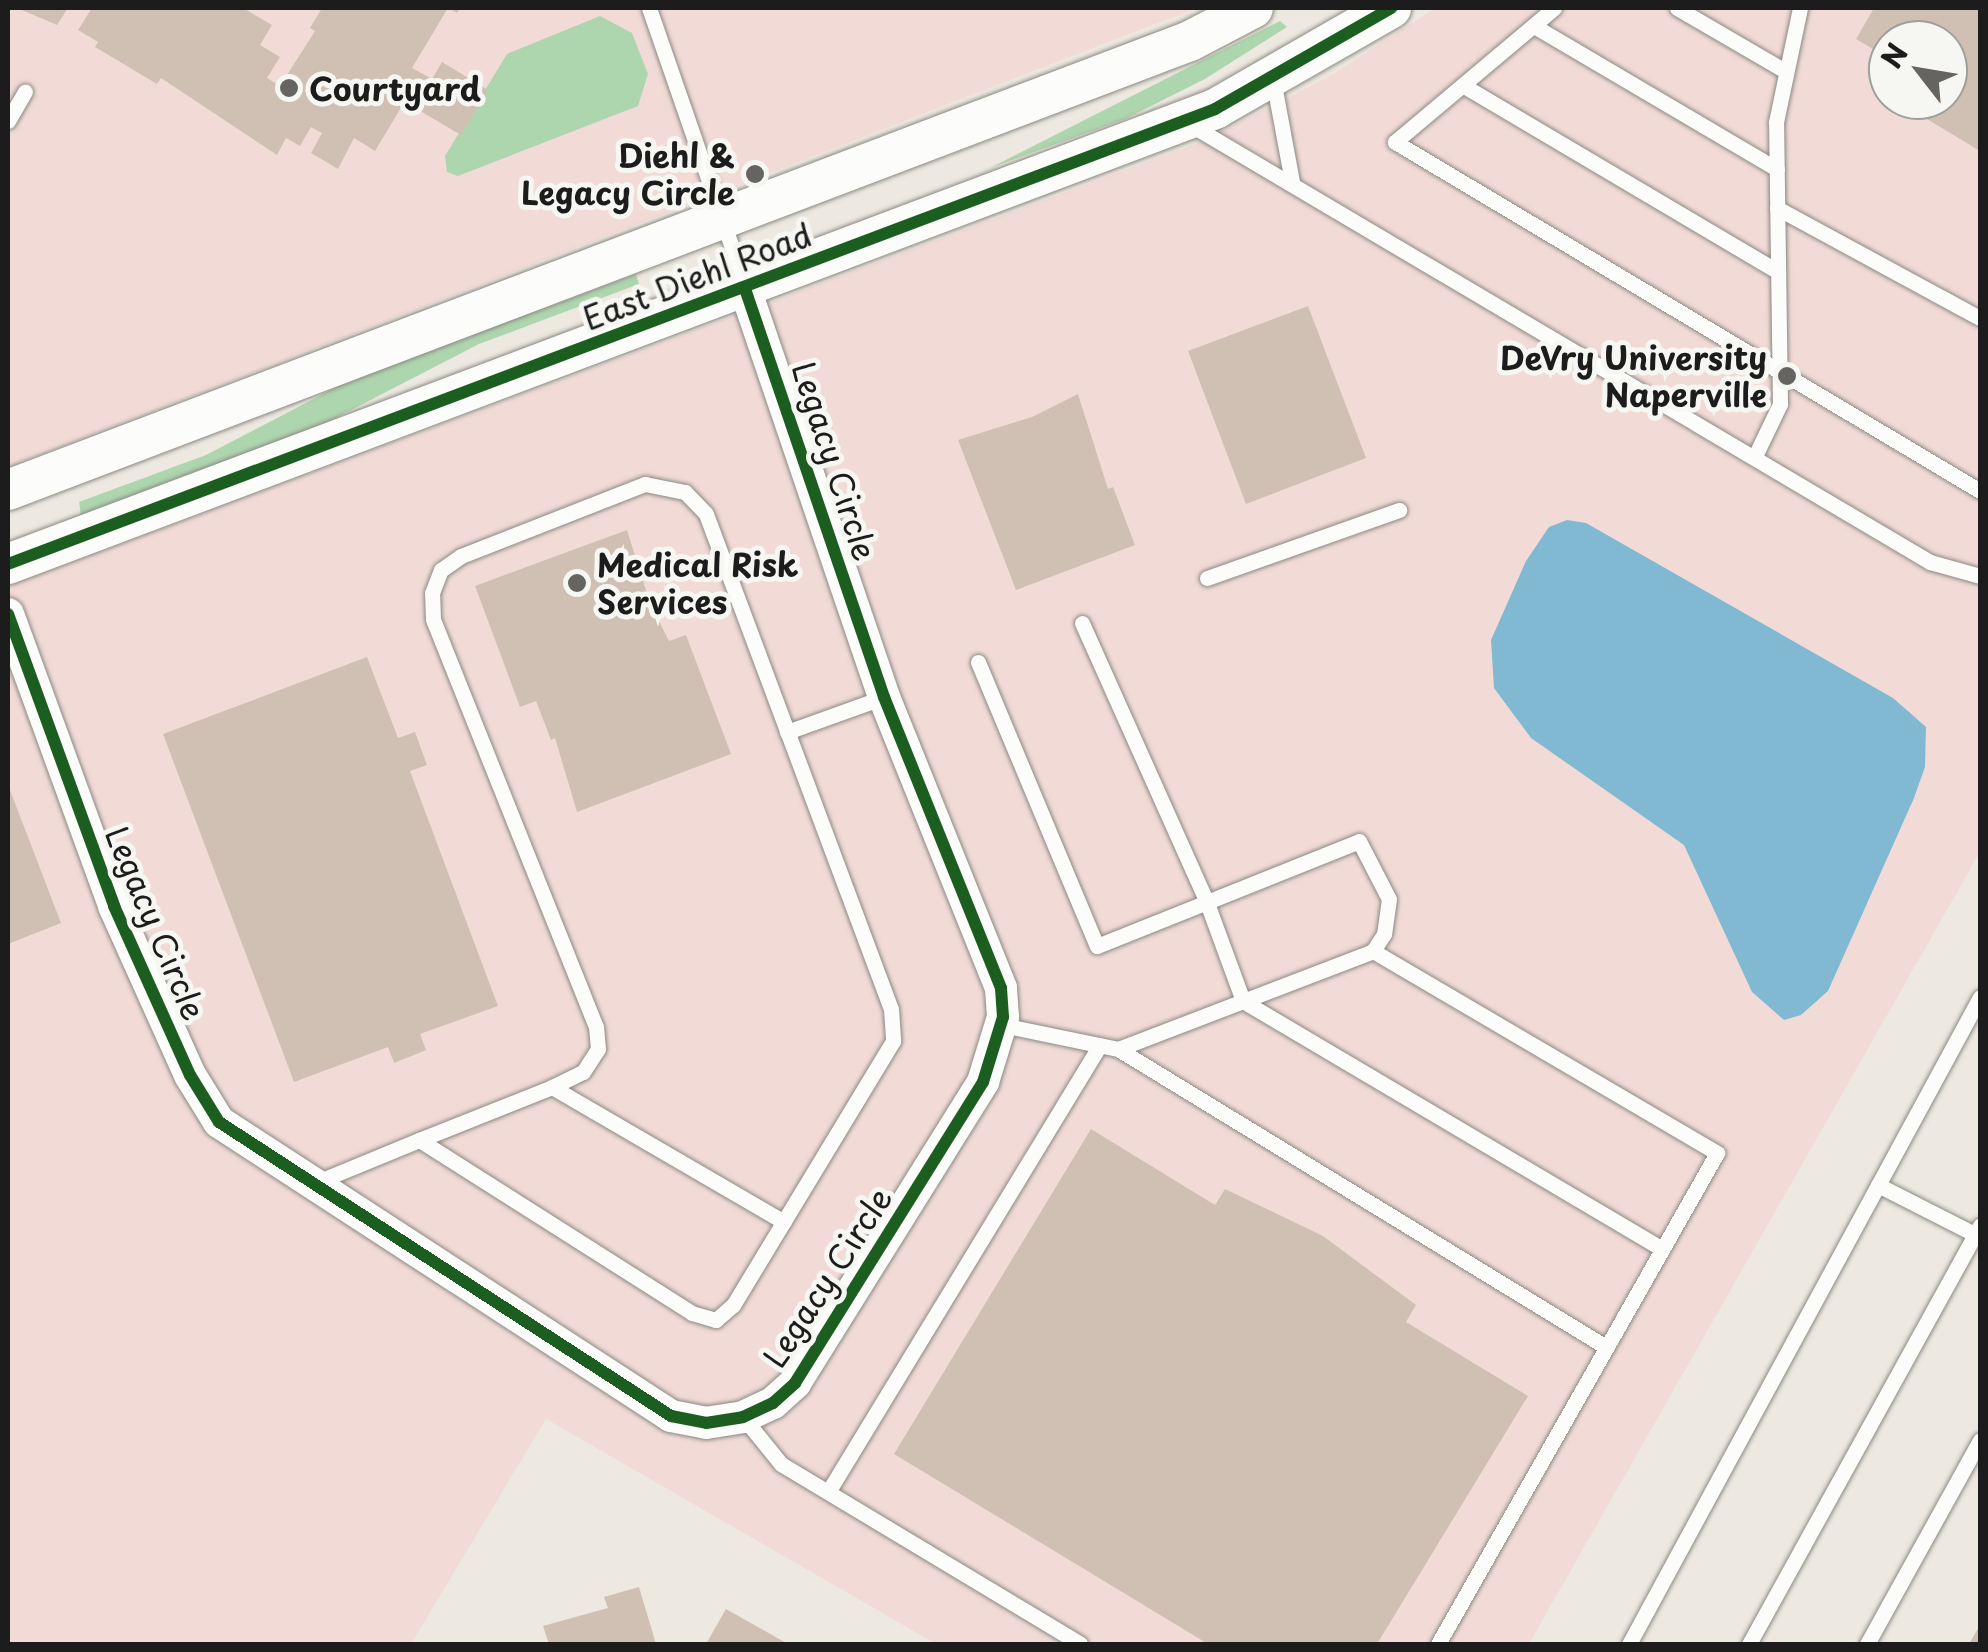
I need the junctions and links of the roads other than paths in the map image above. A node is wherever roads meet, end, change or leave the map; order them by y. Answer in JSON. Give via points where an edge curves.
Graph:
{"nodes":[{"id":1,"x":649,"y":8,"type":"edge"},
{"id":2,"x":1253,"y":8,"type":"edge"},
{"id":3,"x":1391,"y":8,"type":"edge"},
{"id":4,"x":1554,"y":8,"type":"edge"},
{"id":5,"x":1677,"y":8,"type":"edge"},
{"id":6,"x":1800,"y":8,"type":"edge"},
{"id":7,"x":1534,"y":26,"type":"junction"},
{"id":8,"x":1782,"y":69,"type":"junction"},
{"id":9,"x":1273,"y":80,"type":"junction"},
{"id":10,"x":1464,"y":86,"type":"junction"},
{"id":11,"x":25,"y":91,"type":"dead end"},
{"id":12,"x":8,"y":121,"type":"edge"},
{"id":13,"x":1184,"y":121,"type":"junction"},
{"id":14,"x":1776,"y":169,"type":"junction"},
{"id":15,"x":1292,"y":182,"type":"junction"},
{"id":16,"x":1778,"y":208,"type":"junction"},
{"id":17,"x":725,"y":217,"type":"junction"},
{"id":18,"x":1778,"y":272,"type":"junction"},
{"id":19,"x":745,"y":288,"type":"junction"},
{"id":20,"x":1980,"y":318,"type":"edge"},
{"id":21,"x":1779,"y":370,"type":"junction"},
{"id":22,"x":1755,"y":456,"type":"junction"},
{"id":23,"x":8,"y":490,"type":"edge"},
{"id":24,"x":1980,"y":491,"type":"edge"},
{"id":25,"x":1399,"y":510,"type":"dead end"},
{"id":26,"x":8,"y":564,"type":"edge"},
{"id":27,"x":1980,"y":576,"type":"edge"},
{"id":28,"x":1207,"y":578,"type":"dead end"},
{"id":29,"x":8,"y":614,"type":"edge"},
{"id":30,"x":1082,"y":623,"type":"dead end"},
{"id":31,"x":978,"y":662,"type":"dead end"},
{"id":32,"x":884,"y":696,"type":"junction"},
{"id":33,"x":787,"y":732,"type":"junction"},
{"id":34,"x":1207,"y":903,"type":"junction"},
{"id":35,"x":1373,"y":951,"type":"junction"},
{"id":36,"x":1980,"y":997,"type":"edge"},
{"id":37,"x":1244,"y":1001,"type":"junction"},
{"id":38,"x":1002,"y":1025,"type":"junction"},
{"id":39,"x":1100,"y":1045,"type":"junction"},
{"id":40,"x":1118,"y":1049,"type":"junction"},
{"id":41,"x":552,"y":1087,"type":"junction"},
{"id":42,"x":420,"y":1140,"type":"junction"},
{"id":43,"x":312,"y":1184,"type":"junction"},
{"id":44,"x":1878,"y":1186,"type":"junction"},
{"id":45,"x":784,"y":1222,"type":"junction"},
{"id":46,"x":1979,"y":1233,"type":"edge"},
{"id":47,"x":1662,"y":1249,"type":"junction"},
{"id":48,"x":1606,"y":1347,"type":"junction"},
{"id":49,"x":743,"y":1416,"type":"junction"},
{"id":50,"x":1980,"y":1440,"type":"edge"},
{"id":51,"x":828,"y":1492,"type":"junction"},
{"id":52,"x":1080,"y":1644,"type":"edge"},
{"id":53,"x":1438,"y":1644,"type":"edge"},
{"id":54,"x":1628,"y":1644,"type":"edge"},
{"id":55,"x":1749,"y":1644,"type":"edge"},
{"id":56,"x":1867,"y":1644,"type":"edge"}],
"edges":[{"from":1,"to":17,"type":"lane"},
{"from":2,"to":17,"type":"street","name":"East Diehl Road","via":[[1190,41]]},
{"from":3,"to":9,"type":"street","name":"East Diehl Road"},
{"from":4,"to":7,"type":"lane"},
{"from":5,"to":8,"type":"lane"},
{"from":6,"to":8,"type":"lane"},
{"from":7,"to":10,"type":"lane"},
{"from":7,"to":14,"type":"lane"},
{"from":8,"to":14,"type":"lane"},
{"from":9,"to":13,"type":"street","name":"East Diehl Road"},
{"from":9,"to":15,"type":"lane"},
{"from":10,"to":18,"type":"lane"},
{"from":10,"to":21,"type":"lane","via":[[1395,142]]},
{"from":11,"to":12,"type":"lane"},
{"from":13,"to":15,"type":"lane"},
{"from":13,"to":19,"type":"street","name":"East Diehl Road"},
{"from":14,"to":16,"type":"lane"},
{"from":15,"to":22,"type":"lane"},
{"from":16,"to":18,"type":"lane"},
{"from":16,"to":20,"type":"lane"},
{"from":17,"to":19,"type":"lane"},
{"from":17,"to":23,"type":"street","name":"East Diehl Road"},
{"from":18,"to":21,"type":"lane"},
{"from":19,"to":26,"type":"street","name":"East Diehl Road"},
{"from":19,"to":32,"type":"street","name":"Legacy Circle"},
{"from":21,"to":22,"type":"lane","via":[[1780,404]]},
{"from":21,"to":24,"type":"lane"},
{"from":22,"to":27,"type":"lane","via":[[1930,562]]},
{"from":25,"to":28,"type":"lane"},
{"from":29,"to":43,"type":"street","name":"Legacy Circle","via":[[114,906],[190,1074],[219,1122]]},
{"from":30,"to":34,"type":"lane"},
{"from":31,"to":34,"type":"lane","via":[[1097,946]]},
{"from":32,"to":33,"type":"lane"},
{"from":32,"to":38,"type":"street","name":"Legacy Circle","via":[[1000,988]]},
{"from":33,"to":41,"type":"lane","via":[[706,514],[686,492],[645,484],[442,570],[432,593],[433,619],[596,1027],[598,1049],[583,1072]]},
{"from":33,"to":45,"type":"lane","via":[[891,1010],[893,1040]]},
{"from":34,"to":35,"type":"lane","via":[[1359,841],[1389,899],[1384,934]]},
{"from":34,"to":37,"type":"lane"},
{"from":35,"to":37,"type":"lane"},
{"from":35,"to":47,"type":"lane","via":[[1717,1153]]},
{"from":36,"to":44,"type":"lane"},
{"from":37,"to":40,"type":"lane"},
{"from":37,"to":47,"type":"lane"},
{"from":38,"to":39,"type":"lane"},
{"from":38,"to":49,"type":"street","name":"Legacy Circle","via":[[983,1082],[794,1383],[773,1404]]},
{"from":39,"to":40,"type":"lane"},
{"from":39,"to":51,"type":"lane"},
{"from":40,"to":48,"type":"lane"},
{"from":41,"to":42,"type":"lane"},
{"from":41,"to":45,"type":"lane"},
{"from":42,"to":43,"type":"lane"},
{"from":42,"to":45,"type":"lane","via":[[692,1313],[716,1320],[733,1305]]},
{"from":43,"to":49,"type":"street","name":"Legacy Circle","via":[[671,1416],[706,1423]]},
{"from":44,"to":46,"type":"lane"},
{"from":44,"to":54,"type":"lane"},
{"from":46,"to":55,"type":"lane"},
{"from":47,"to":48,"type":"lane"},
{"from":48,"to":53,"type":"lane"},
{"from":49,"to":51,"type":"lane","via":[[781,1464]]},
{"from":50,"to":56,"type":"lane"},
{"from":51,"to":52,"type":"lane"}]}
